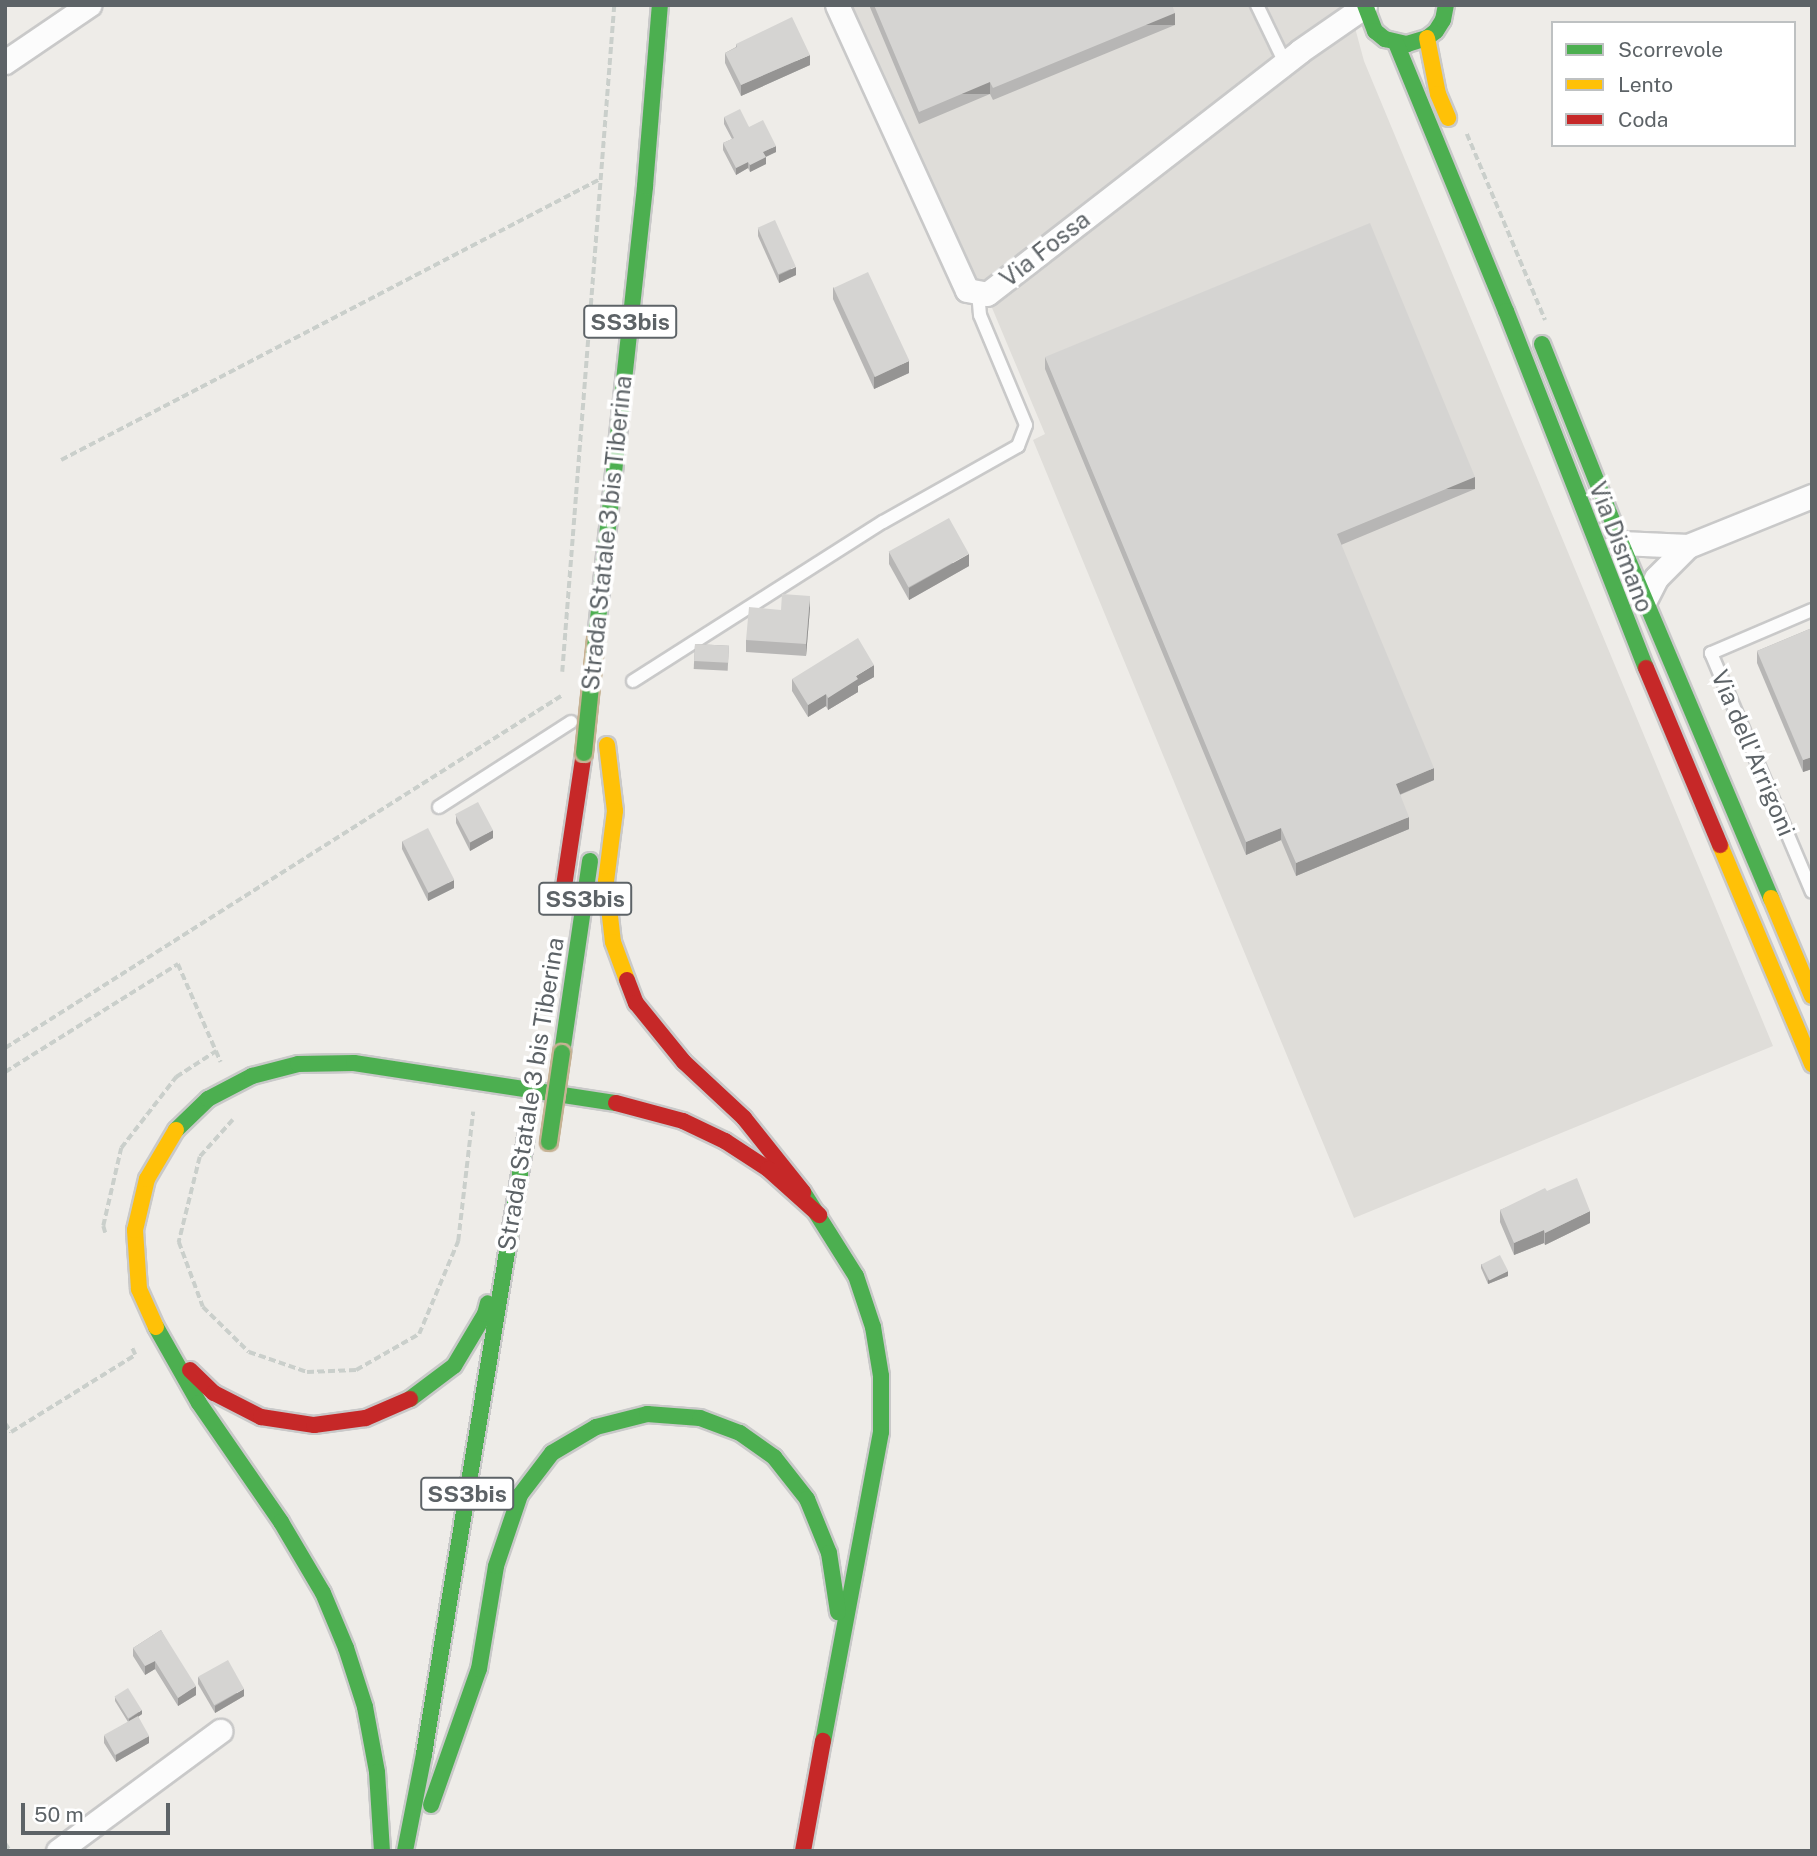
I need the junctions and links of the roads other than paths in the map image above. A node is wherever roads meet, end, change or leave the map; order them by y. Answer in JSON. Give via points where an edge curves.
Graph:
{"nodes":[{"id":1,"x":89,"y":5,"type":"edge"},
{"id":2,"x":660,"y":5,"type":"edge"},
{"id":3,"x":837,"y":5,"type":"edge"},
{"id":4,"x":1257,"y":5,"type":"edge"},
{"id":5,"x":1446,"y":5,"type":"edge"},
{"id":6,"x":1365,"y":6,"type":"edge"},
{"id":7,"x":1375,"y":31,"type":"junction"},
{"id":8,"x":1427,"y":38,"type":"junction"},
{"id":9,"x":1396,"y":43,"type":"junction"},
{"id":10,"x":1292,"y":57,"type":"junction"},
{"id":11,"x":5,"y":62,"type":"edge"},
{"id":12,"x":1454,"y":131,"type":"dead end"},
{"id":13,"x":978,"y":292,"type":"junction"},
{"id":14,"x":1536,"y":330,"type":"dead end"},
{"id":15,"x":1812,"y":496,"type":"edge"},
{"id":16,"x":1621,"y":543,"type":"junction"},
{"id":17,"x":1688,"y":546,"type":"junction"},
{"id":18,"x":1645,"y":600,"type":"junction"},
{"id":19,"x":1812,"y":610,"type":"edge"},
{"id":20,"x":633,"y":681,"type":"dead end"},
{"id":21,"x":571,"y":722,"type":"road end"},
{"id":22,"x":439,"y":807,"type":"dead end"},
{"id":23,"x":597,"y":812,"type":"dead end"},
{"id":24,"x":593,"y":839,"type":"dead end"},
{"id":25,"x":1812,"y":892,"type":"edge"},
{"id":26,"x":560,"y":915,"type":"dead end"},
{"id":27,"x":1806,"y":964,"type":"edge"},
{"id":28,"x":1775,"y":978,"type":"junction"},
{"id":29,"x":1812,"y":996,"type":"edge"},
{"id":30,"x":1812,"y":1064,"type":"edge"},
{"id":31,"x":536,"y":1075,"type":"dead end"},
{"id":32,"x":528,"y":1125,"type":"junction"},
{"id":33,"x":548,"y":1149,"type":"dead end"},
{"id":34,"x":819,"y":1215,"type":"junction"},
{"id":35,"x":164,"y":1344,"type":"junction"},
{"id":36,"x":843,"y":1642,"type":"junction"},
{"id":37,"x":453,"y":1683,"type":"dead end"},
{"id":38,"x":220,"y":1731,"type":"dead end"},
{"id":39,"x":58,"y":1851,"type":"edge"},
{"id":40,"x":382,"y":1851,"type":"edge"},
{"id":41,"x":405,"y":1851,"type":"edge"},
{"id":42,"x":803,"y":1851,"type":"edge"}],
"edges":[{"from":1,"to":11,"type":"street"},
{"from":2,"to":26,"type":"main road","name":"Strada Statale 3 bis Tiberina","number":"SS3bis","bridge":true,"via":[[584,753]]},
{"from":3,"to":13,"type":"street","name":"Via Fossa","via":[[967,290]]},
{"from":4,"to":10,"type":"lane"},
{"from":5,"to":8,"type":"main road","via":[[1443,20]]},
{"from":6,"to":7,"type":"main road"},
{"from":6,"to":10,"type":"street","name":"Via Fossa"},
{"from":7,"to":9,"type":"main road"},
{"from":7,"to":10,"type":"street","name":"Via Fossa"},
{"from":8,"to":9,"type":"main road"},
{"from":8,"to":12,"type":"main road","via":[[1438,94]]},
{"from":9,"to":28,"type":"main road","name":"Via Dismano","via":[[1506,310],[1608,578]]},
{"from":10,"to":13,"type":"street","name":"Via Fossa","via":[[987,294]]},
{"from":13,"to":20,"type":"lane","via":[[980,315],[1026,425],[1018,446],[883,522]]},
{"from":14,"to":16,"type":"main road","name":"Via Dismano"},
{"from":15,"to":17,"type":"street"},
{"from":16,"to":17,"type":"street"},
{"from":16,"to":18,"type":"main road","name":"Via Dismano"},
{"from":17,"to":18,"type":"street","via":[[1656,579]]},
{"from":18,"to":27,"type":"main road","name":"Via Dismano"},
{"from":19,"to":25,"type":"lane","name":"Via dell'Arrigoni","via":[[1711,653]]},
{"from":21,"to":22,"type":"lane"},
{"from":23,"to":34,"type":"main road","via":[[608,739],[615,811],[606,881],[613,942],[636,1003],[684,1062],[744,1118]]},
{"from":24,"to":33,"type":"main road","name":"Strada Statale 3 bis Tiberina","number":"SS3bis","bridge":true},
{"from":27,"to":28,"type":"lane"},
{"from":27,"to":29,"type":"main road","name":"Via Dismano"},
{"from":28,"to":30,"type":"main road","name":"Via Dismano"},
{"from":31,"to":32,"type":"main road","name":"Strada Statale 3 bis Tiberina","number":"SS3bis"},
{"from":32,"to":35,"type":"main road","via":[[485,1314],[454,1366],[414,1397],[366,1418],[314,1425],[261,1417],[214,1393]]},
{"from":32,"to":41,"type":"main road","name":"Strada Statale 3 bis Tiberina","number":"SS3bis"},
{"from":34,"to":35,"type":"main road","via":[[768,1169],[725,1141],[683,1121],[629,1105],[354,1063],[298,1064],[252,1076],[208,1099],[173,1133],[147,1179],[135,1230],[139,1289]]},
{"from":34,"to":36,"type":"main road","via":[[856,1276],[873,1327],[881,1376],[881,1432]]},
{"from":35,"to":40,"type":"main road","via":[[323,1593],[365,1707],[377,1772]]},
{"from":36,"to":37,"type":"main road","via":[[829,1553],[807,1499],[774,1457],[740,1433],[700,1418],[648,1414],[596,1427],[552,1452],[520,1495],[496,1566],[479,1669],[430,1811]]},
{"from":36,"to":42,"type":"main road"},
{"from":38,"to":39,"type":"street"}]}
